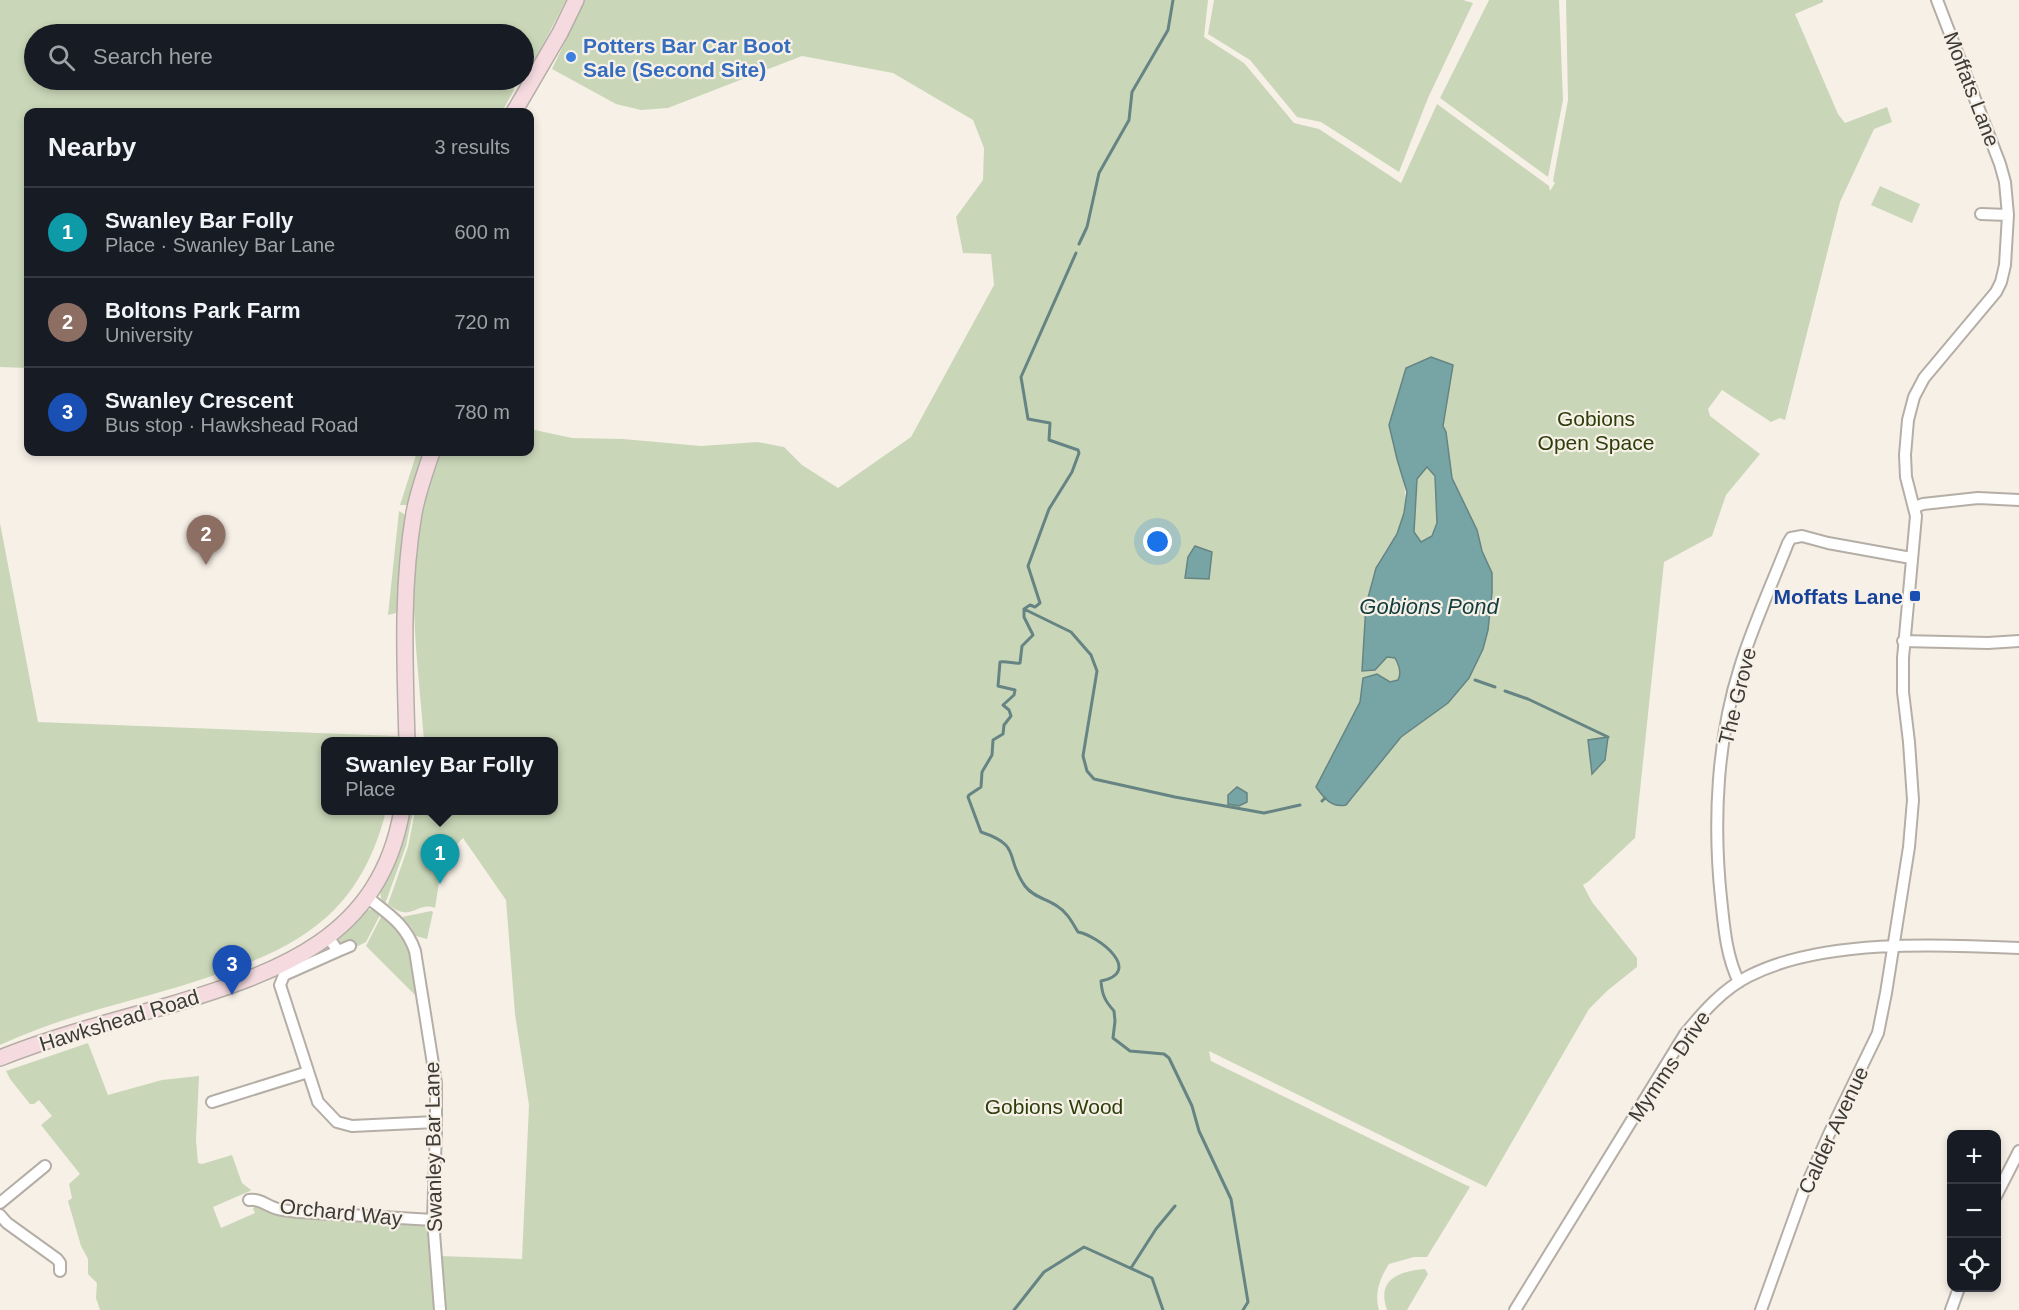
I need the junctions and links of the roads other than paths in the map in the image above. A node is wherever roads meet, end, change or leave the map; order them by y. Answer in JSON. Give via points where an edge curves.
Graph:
{"nodes":[{"id":1,"x":576,"y":0,"type":"edge"},
{"id":2,"x":1937,"y":0,"type":"edge"},
{"id":3,"x":534,"y":78,"type":"edge"},
{"id":4,"x":527,"y":90,"type":"edge"},
{"id":5,"x":516,"y":108,"type":"edge"},
{"id":6,"x":1981,"y":214,"type":"dead end"},
{"id":7,"x":2008,"y":215,"type":"junction"},
{"id":8,"x":431,"y":456,"type":"edge"},
{"id":9,"x":2019,"y":500,"type":"edge"},
{"id":10,"x":1915,"y":507,"type":"junction"},
{"id":11,"x":1911,"y":558,"type":"junction"},
{"id":12,"x":1903,"y":641,"type":"junction"},
{"id":13,"x":2019,"y":641,"type":"edge"},
{"id":14,"x":407,"y":737,"type":"edge"},
{"id":15,"x":401,"y":815,"type":"edge"},
{"id":16,"x":367,"y":897,"type":"junction"},
{"id":17,"x":328,"y":938,"type":"junction"},
{"id":18,"x":350,"y":946,"type":"dead end"},
{"id":19,"x":1892,"y":947,"type":"junction"},
{"id":20,"x":2019,"y":948,"type":"edge"},
{"id":21,"x":338,"y":951,"type":"junction"},
{"id":22,"x":1739,"y":982,"type":"junction"},
{"id":23,"x":0,"y":1058,"type":"edge"},
{"id":24,"x":308,"y":1071,"type":"junction"},
{"id":25,"x":212,"y":1102,"type":"dead end"},
{"id":26,"x":436,"y":1122,"type":"junction"},
{"id":27,"x":2019,"y":1151,"type":"edge"},
{"id":28,"x":45,"y":1166,"type":"dead end"},
{"id":29,"x":2001,"y":1186,"type":"edge"},
{"id":30,"x":249,"y":1200,"type":"dead end"},
{"id":31,"x":0,"y":1203,"type":"edge"},
{"id":32,"x":0,"y":1215,"type":"edge"},
{"id":33,"x":433,"y":1220,"type":"junction"},
{"id":34,"x":60,"y":1271,"type":"dead end"},
{"id":35,"x":1957,"y":1292,"type":"edge"},
{"id":36,"x":440,"y":1310,"type":"edge"},
{"id":37,"x":1515,"y":1310,"type":"edge"},
{"id":38,"x":1761,"y":1310,"type":"edge"},
{"id":39,"x":1951,"y":1310,"type":"edge"}],
"edges":[{"from":1,"to":3,"type":"street"},
{"from":2,"to":7,"type":"street","name":"Moffats Lane","via":[[2000,164]]},
{"from":4,"to":5,"type":"street"},
{"from":6,"to":7,"type":"street"},
{"from":7,"to":10,"type":"street","name":"Moffats Lane","via":[[2005,266],[1996,292],[1931,368],[1914,397],[1905,455],[1906,477]]},
{"from":8,"to":14,"type":"street","via":[[420,487],[408,556],[404,618]]},
{"from":9,"to":10,"type":"street","via":[[1978,498]]},
{"from":10,"to":11,"type":"street","name":"Moffats Lane"},
{"from":11,"to":12,"type":"street","name":"Moffats Lane"},
{"from":11,"to":22,"type":"street","name":"The Grove","via":[[1802,536],[1791,538],[1788,543],[1740,665],[1722,758],[1717,852],[1730,958]]},
{"from":12,"to":13,"type":"street"},
{"from":12,"to":19,"type":"street","name":"Moffats Lane","via":[[1912,808]]},
{"from":15,"to":16,"type":"street","name":"Hawkshead Road","via":[[390,855]]},
{"from":16,"to":17,"type":"street","name":"Hawkshead Road"},
{"from":16,"to":26,"type":"street","name":"Swanley Bar Lane","via":[[398,921],[415,951],[435,1066]]},
{"from":17,"to":21,"type":"street"},
{"from":17,"to":23,"type":"street","name":"Hawkshead Road","via":[[292,960],[240,983]]},
{"from":18,"to":21,"type":"street"},
{"from":19,"to":20,"type":"street","name":"Mymms Drive"},
{"from":19,"to":22,"type":"street","name":"Mymms Drive","via":[[1807,956],[1773,965]]},
{"from":19,"to":38,"type":"street","name":"Calder Avenue","via":[[1878,1033],[1803,1193]]},
{"from":21,"to":24,"type":"street","via":[[280,980]]},
{"from":22,"to":37,"type":"street","name":"Mymms Drive","via":[[1713,1002],[1685,1034]]},
{"from":24,"to":25,"type":"street"},
{"from":24,"to":26,"type":"street","via":[[318,1102],[345,1125]]},
{"from":26,"to":33,"type":"street","name":"Swanley Bar Lane"},
{"from":27,"to":29,"type":"street"},
{"from":28,"to":31,"type":"street"},
{"from":30,"to":33,"type":"street","name":"Orchard Way","via":[[299,1212]]},
{"from":32,"to":34,"type":"street","via":[[57,1259]]},
{"from":33,"to":36,"type":"street","name":"Swanley Bar Lane"},
{"from":35,"to":39,"type":"street"}]}
